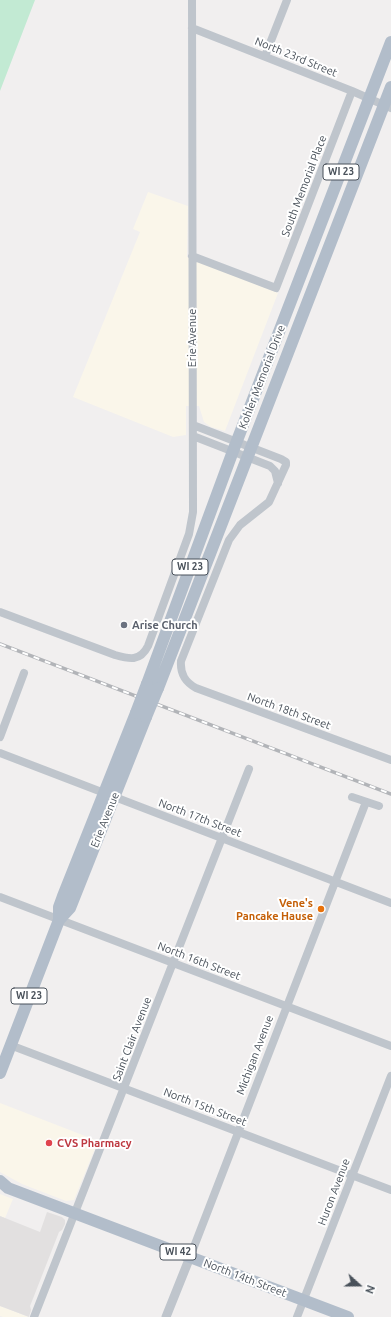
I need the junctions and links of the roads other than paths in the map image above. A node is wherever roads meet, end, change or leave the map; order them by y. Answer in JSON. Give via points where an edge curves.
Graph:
{"nodes":[{"id":1,"x":192,"y":0,"type":"edge"},
{"id":2,"x":287,"y":0,"type":"edge"},
{"id":3,"x":192,"y":28,"type":"junction"},
{"id":4,"x":391,"y":42,"type":"edge"},
{"id":5,"x":265,"y":56,"type":"junction"},
{"id":6,"x":391,"y":87,"type":"edge"},
{"id":7,"x":352,"y":91,"type":"junction"},
{"id":8,"x":369,"y":99,"type":"junction"},
{"id":9,"x":388,"y":107,"type":"edge"},
{"id":10,"x":192,"y":256,"type":"junction"},
{"id":11,"x":193,"y":425,"type":"junction"},
{"id":12,"x":193,"y":436,"type":"junction"},
{"id":13,"x":235,"y":447,"type":"junction"},
{"id":14,"x":249,"y":452,"type":"junction"},
{"id":15,"x":278,"y":483,"type":"junction"},
{"id":16,"x":0,"y":612,"type":"edge"},
{"id":17,"x":24,"y":674,"type":"dead end"},
{"id":18,"x":152,"y":686,"type":"junction"},
{"id":19,"x":141,"y":715,"type":"joint"},
{"id":20,"x":0,"y":737,"type":"edge"},
{"id":21,"x":0,"y":754,"type":"edge"},
{"id":22,"x":391,"y":760,"type":"edge"},
{"id":23,"x":249,"y":769,"type":"dead end"},
{"id":24,"x":109,"y":795,"type":"junction"},
{"id":25,"x":352,"y":797,"type":"dead end"},
{"id":26,"x":366,"y":802,"type":"junction"},
{"id":27,"x":378,"y":806,"type":"dead end"},
{"id":28,"x":222,"y":838,"type":"junction"},
{"id":29,"x":336,"y":882,"type":"junction"},
{"id":30,"x":0,"y":897,"type":"edge"},
{"id":31,"x":391,"y":903,"type":"edge"},
{"id":32,"x":59,"y":920,"type":"junction"},
{"id":33,"x":173,"y":963,"type":"junction"},
{"id":34,"x":287,"y":1006,"type":"junction"},
{"id":35,"x":10,"y":1045,"type":"junction"},
{"id":36,"x":391,"y":1046,"type":"edge"},
{"id":37,"x":0,"y":1073,"type":"edge"},
{"id":38,"x":391,"y":1076,"type":"edge"},
{"id":39,"x":124,"y":1089,"type":"junction"},
{"id":40,"x":238,"y":1132,"type":"junction"},
{"id":41,"x":352,"y":1175,"type":"junction"},
{"id":42,"x":3,"y":1186,"type":"edge"},
{"id":43,"x":391,"y":1190,"type":"edge"},
{"id":44,"x":75,"y":1214,"type":"junction"},
{"id":45,"x":190,"y":1257,"type":"junction"},
{"id":46,"x":304,"y":1300,"type":"junction"},
{"id":47,"x":34,"y":1317,"type":"edge"},
{"id":48,"x":166,"y":1317,"type":"edge"},
{"id":49,"x":297,"y":1317,"type":"edge"},
{"id":50,"x":348,"y":1317,"type":"edge"}],
"edges":[{"from":1,"to":3,"type":"street","name":"Erie Avenue"},
{"from":2,"to":5,"type":"street"},
{"from":3,"to":5,"type":"street","name":"North 23rd Street"},
{"from":3,"to":10,"type":"street","name":"Erie Avenue"},
{"from":4,"to":8,"type":"main road","name":"Kohler Memorial Drive","number":"WI 23"},
{"from":5,"to":7,"type":"street","name":"North 23rd Street"},
{"from":6,"to":9,"type":"main road","name":"Kohler Memorial Drive","number":"WI 23"},
{"from":7,"to":8,"type":"street","name":"North 23rd Street"},
{"from":7,"to":10,"type":"street","name":"South Memorial Place","via":[[276,288]]},
{"from":8,"to":9,"type":"street","name":"North 23rd Street"},
{"from":8,"to":13,"type":"main road","name":"Kohler Memorial Drive","number":"WI 23"},
{"from":9,"to":14,"type":"main road","name":"Kohler Memorial Drive","number":"WI 23"},
{"from":10,"to":11,"type":"street","name":"Erie Avenue"},
{"from":11,"to":12,"type":"street","name":"Erie Avenue"},
{"from":11,"to":13,"type":"street"},
{"from":12,"to":13,"type":"street"},
{"from":12,"to":16,"type":"street","name":"Erie Avenue","via":[[193,512],[190,534],[148,646],[141,656],[132,659],[115,655]]},
{"from":13,"to":14,"type":"street"},
{"from":13,"to":18,"type":"main road","name":"Kohler Memorial Drive","number":"WI 23"},
{"from":14,"to":15,"type":"street","via":[[272,468],[277,474]]},
{"from":14,"to":15,"type":"street","via":[[286,462],[286,468]]},
{"from":14,"to":18,"type":"main road","name":"Kohler Memorial Drive","number":"WI 23"},
{"from":15,"to":22,"type":"street","name":"North 18th Street","via":[[265,506],[240,525],[229,540],[181,661],[183,676],[196,688]]},
{"from":17,"to":20,"type":"street"},
{"from":18,"to":19,"type":"main road","name":"Kohler Memorial Drive","number":"WI 23","bridge":true},
{"from":19,"to":24,"type":"main road","name":"Erie Avenue","number":"WI 23"},
{"from":21,"to":24,"type":"street","name":"North 17th Street"},
{"from":23,"to":28,"type":"street","name":"Saint Clair Avenue"},
{"from":24,"to":28,"type":"street","name":"North 17th Street"},
{"from":24,"to":32,"type":"main road","name":"Erie Avenue","number":"WI 23","via":[[70,908]]},
{"from":25,"to":26,"type":"street"},
{"from":26,"to":27,"type":"street"},
{"from":26,"to":29,"type":"street","name":"Michigan Avenue"},
{"from":28,"to":29,"type":"street","name":"North 17th Street"},
{"from":28,"to":33,"type":"street","name":"Saint Clair Avenue"},
{"from":29,"to":31,"type":"street","name":"North 17th Street"},
{"from":29,"to":34,"type":"street","name":"Michigan Avenue"},
{"from":30,"to":32,"type":"street","name":"North 16th Street"},
{"from":32,"to":33,"type":"street","name":"North 16th Street"},
{"from":32,"to":35,"type":"main road","name":"Erie Avenue","number":"WI 23"},
{"from":33,"to":34,"type":"street","name":"North 16th Street"},
{"from":33,"to":39,"type":"street","name":"Saint Clair Avenue"},
{"from":34,"to":36,"type":"street","name":"North 16th Street"},
{"from":34,"to":40,"type":"street","name":"Michigan Avenue"},
{"from":35,"to":37,"type":"main road","name":"Erie Avenue","number":"WI 23"},
{"from":35,"to":39,"type":"street","name":"North 15th Street"},
{"from":38,"to":41,"type":"street","name":"Huron Avenue"},
{"from":39,"to":40,"type":"street","name":"North 15th Street"},
{"from":39,"to":44,"type":"street","name":"Saint Clair Avenue"},
{"from":40,"to":41,"type":"street","name":"North 15th Street"},
{"from":40,"to":45,"type":"street","name":"Michigan Avenue"},
{"from":41,"to":43,"type":"street","name":"North 15th Street"},
{"from":41,"to":46,"type":"street","name":"Huron Avenue"},
{"from":42,"to":44,"type":"main road","name":"North 14th Street","number":"WI 42"},
{"from":44,"to":45,"type":"main road","name":"North 14th Street","number":"WI 42"},
{"from":44,"to":47,"type":"street","name":"Saint Clair Avenue"},
{"from":45,"to":46,"type":"main road","name":"North 14th Street","number":"WI 42"},
{"from":45,"to":48,"type":"street","name":"Michigan Avenue"},
{"from":46,"to":49,"type":"street","name":"Huron Avenue"},
{"from":46,"to":50,"type":"main road","name":"North 14th Street","number":"WI 42"}]}
